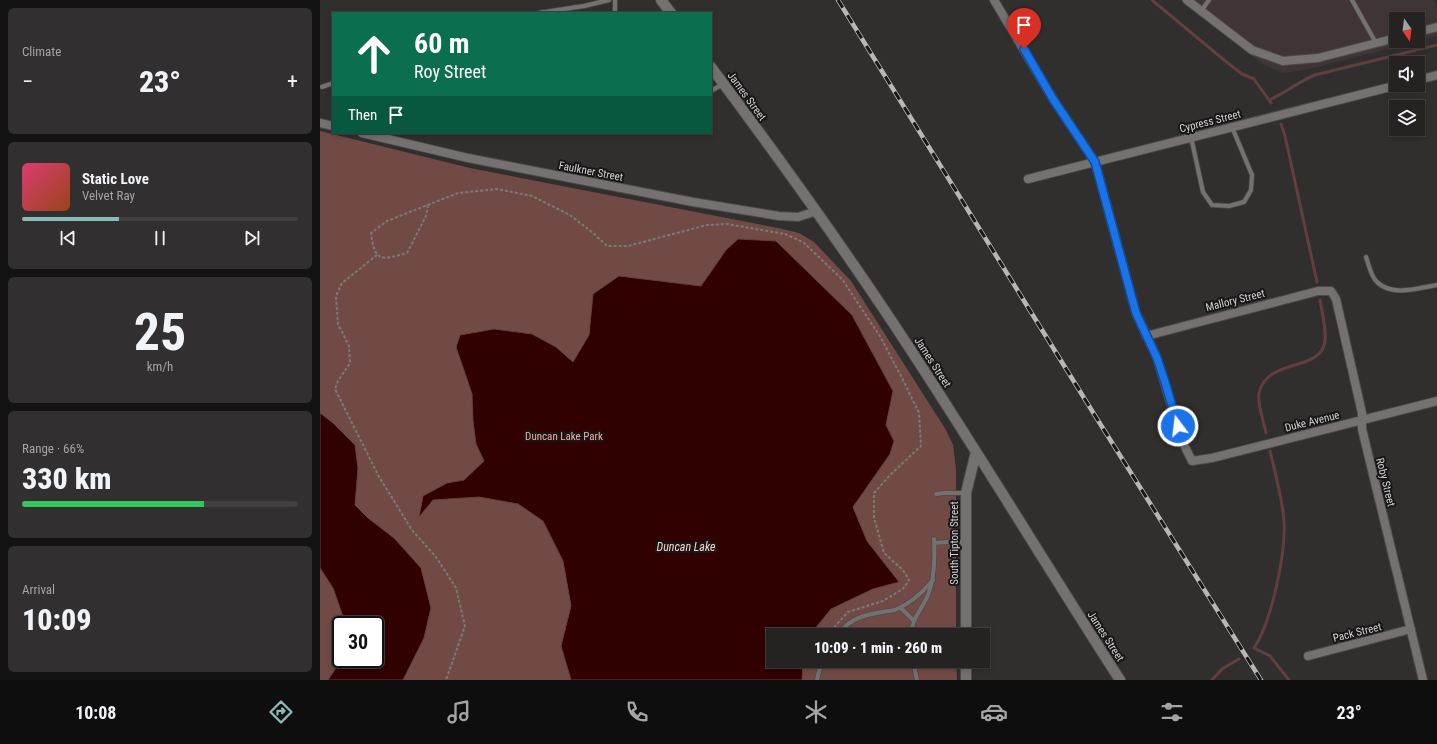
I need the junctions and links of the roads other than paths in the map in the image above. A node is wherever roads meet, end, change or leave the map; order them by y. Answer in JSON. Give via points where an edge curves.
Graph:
{"nodes":[{"id":1,"x":609,"y":0,"type":"edge"},
{"id":2,"x":615,"y":0,"type":"edge"},
{"id":3,"x":661,"y":0,"type":"edge"},
{"id":4,"x":994,"y":0,"type":"edge"},
{"id":5,"x":1187,"y":0,"type":"edge"},
{"id":6,"x":1209,"y":0,"type":"edge"},
{"id":7,"x":1352,"y":0,"type":"edge"},
{"id":8,"x":1201,"y":11,"type":"junction"},
{"id":9,"x":545,"y":12,"type":"edge"},
{"id":10,"x":615,"y":12,"type":"edge"},
{"id":11,"x":670,"y":12,"type":"edge"},
{"id":12,"x":1437,"y":27,"type":"edge"},
{"id":13,"x":1425,"y":30,"type":"edge"},
{"id":14,"x":1389,"y":40,"type":"edge"},
{"id":15,"x":1376,"y":43,"type":"junction"},
{"id":16,"x":712,"y":68,"type":"edge"},
{"id":17,"x":1437,"y":75,"type":"edge"},
{"id":18,"x":1425,"y":78,"type":"edge"},
{"id":19,"x":332,"y":83,"type":"edge"},
{"id":20,"x":723,"y":83,"type":"junction"},
{"id":21,"x":322,"y":87,"type":"dead end"},
{"id":22,"x":1389,"y":87,"type":"edge"},
{"id":23,"x":712,"y":90,"type":"edge"},
{"id":24,"x":320,"y":123,"type":"edge"},
{"id":25,"x":332,"y":126,"type":"edge"},
{"id":26,"x":1232,"y":127,"type":"junction"},
{"id":27,"x":366,"y":134,"type":"edge"},
{"id":28,"x":1190,"y":137,"type":"junction"},
{"id":29,"x":1095,"y":162,"type":"junction"},
{"id":30,"x":1028,"y":179,"type":"dead end"},
{"id":31,"x":817,"y":212,"type":"junction"},
{"id":32,"x":1366,"y":257,"type":"dead end"},
{"id":33,"x":1437,"y":285,"type":"edge"},
{"id":34,"x":1331,"y":291,"type":"joint"},
{"id":35,"x":1146,"y":336,"type":"junction"},
{"id":36,"x":1437,"y":401,"type":"edge"},
{"id":37,"x":1362,"y":421,"type":"junction"},
{"id":38,"x":976,"y":452,"type":"junction"},
{"id":39,"x":966,"y":493,"type":"junction"},
{"id":40,"x":936,"y":494,"type":"dead end"},
{"id":41,"x":966,"y":542,"type":"junction"},
{"id":42,"x":933,"y":580,"type":"junction"},
{"id":43,"x":901,"y":608,"type":"junction"},
{"id":44,"x":913,"y":620,"type":"junction"},
{"id":45,"x":844,"y":628,"type":"edge"},
{"id":46,"x":911,"y":628,"type":"edge"},
{"id":47,"x":966,"y":628,"type":"edge"},
{"id":48,"x":1411,"y":629,"type":"junction"},
{"id":49,"x":1308,"y":656,"type":"dead end"},
{"id":50,"x":820,"y":668,"type":"edge"},
{"id":51,"x":914,"y":668,"type":"edge"},
{"id":52,"x":966,"y":668,"type":"edge"},
{"id":53,"x":817,"y":680,"type":"edge"},
{"id":54,"x":917,"y":680,"type":"edge"},
{"id":55,"x":966,"y":680,"type":"edge"},
{"id":56,"x":1120,"y":680,"type":"edge"},
{"id":57,"x":1423,"y":680,"type":"edge"}],
"edges":[{"from":1,"to":9,"type":"lane"},
{"from":2,"to":10,"type":"lane"},
{"from":3,"to":11,"type":"street"},
{"from":4,"to":29,"type":"street","via":[[1053,99]]},
{"from":5,"to":8,"type":"street"},
{"from":6,"to":8,"type":"lane"},
{"from":7,"to":15,"type":"lane"},
{"from":8,"to":15,"type":"street","via":[[1252,50],[1283,61],[1318,58]]},
{"from":12,"to":13,"type":"street"},
{"from":14,"to":15,"type":"street"},
{"from":16,"to":20,"type":"street","name":"James Street"},
{"from":17,"to":18,"type":"street"},
{"from":19,"to":21,"type":"lane"},
{"from":20,"to":23,"type":"lane"},
{"from":20,"to":31,"type":"street","name":"James Street"},
{"from":22,"to":26,"type":"street","name":"Cypress Street"},
{"from":24,"to":25,"type":"street"},
{"from":26,"to":28,"type":"street","name":"Cypress Street"},
{"from":26,"to":28,"type":"lane","via":[[1252,175],[1251,190],[1244,202],[1229,206],[1212,205],[1202,192]]},
{"from":27,"to":31,"type":"street","name":"Faulkner Street","via":[[468,158],[709,204],[779,216],[798,217]]},
{"from":28,"to":29,"type":"street","name":"Cypress Street"},
{"from":29,"to":30,"type":"street","name":"Cypress Street"},
{"from":29,"to":35,"type":"street","via":[[1136,313]]},
{"from":31,"to":38,"type":"street","name":"James Street","via":[[884,308]]},
{"from":32,"to":33,"type":"lane","via":[[1377,282],[1388,290],[1408,290]]},
{"from":34,"to":35,"type":"street","name":"Mallory Street","via":[[1318,291]]},
{"from":34,"to":37,"type":"street","name":"Roby Street","via":[[1336,299]]},
{"from":35,"to":37,"type":"street","name":"Duke Avenue","via":[[1157,358],[1182,441],[1192,461]]},
{"from":36,"to":37,"type":"street","name":"Duke Avenue"},
{"from":37,"to":48,"type":"street","name":"Roby Street"},
{"from":38,"to":39,"type":"street","name":"South Tipton Street"},
{"from":38,"to":56,"type":"street","name":"James Street"},
{"from":39,"to":40,"type":"lane"},
{"from":39,"to":41,"type":"street","name":"South Tipton Street"},
{"from":41,"to":42,"type":"lane","via":[[934,541]]},
{"from":41,"to":47,"type":"street","name":"South Tipton Street"},
{"from":42,"to":43,"type":"lane"},
{"from":42,"to":44,"type":"lane","via":[[922,607]]},
{"from":43,"to":44,"type":"lane"},
{"from":43,"to":45,"type":"lane","via":[[858,617]]},
{"from":44,"to":46,"type":"lane"},
{"from":48,"to":49,"type":"street","name":"Pack Street"},
{"from":48,"to":57,"type":"street","name":"Roby Street"},
{"from":50,"to":53,"type":"lane"},
{"from":51,"to":54,"type":"lane"},
{"from":52,"to":55,"type":"street"}]}
